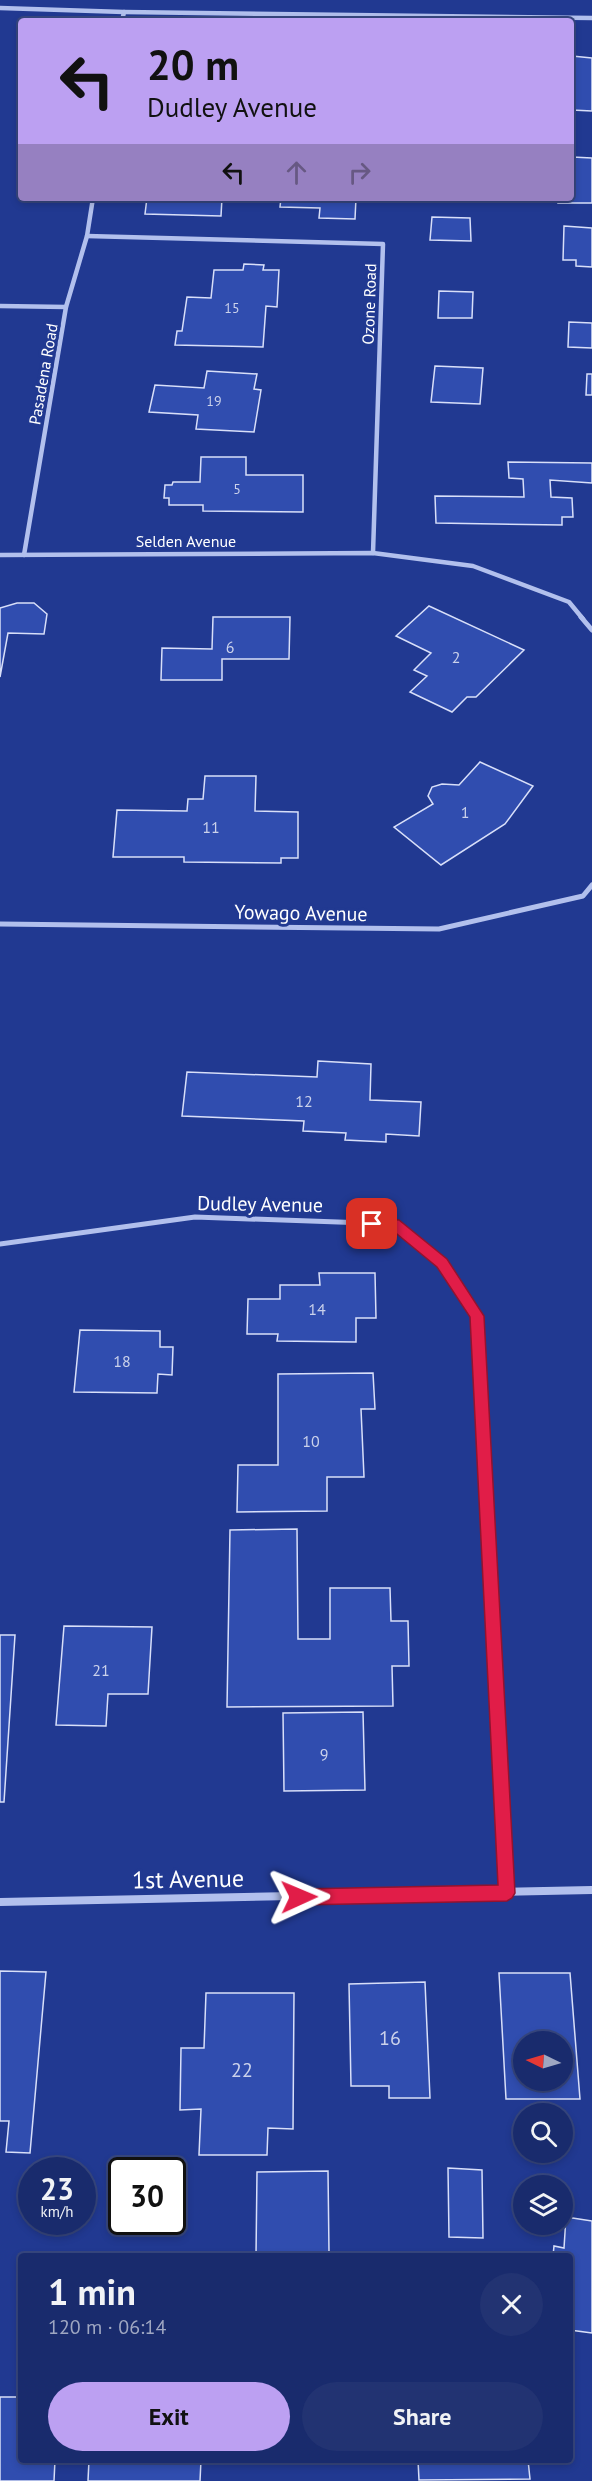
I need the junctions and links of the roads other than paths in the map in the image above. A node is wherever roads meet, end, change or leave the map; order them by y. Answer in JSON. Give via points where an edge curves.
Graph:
{"nodes":[{"id":1,"x":0,"y":8,"type":"edge"},
{"id":2,"x":124,"y":12,"type":"junction"},
{"id":3,"x":123,"y":18,"type":"edge"},
{"id":4,"x":592,"y":18,"type":"edge"},
{"id":5,"x":93,"y":201,"type":"edge"},
{"id":6,"x":87,"y":236,"type":"junction"},
{"id":7,"x":0,"y":306,"type":"edge"},
{"id":8,"x":66,"y":307,"type":"junction"},
{"id":9,"x":373,"y":553,"type":"junction"},
{"id":10,"x":0,"y":555,"type":"edge"},
{"id":11,"x":24,"y":555,"type":"junction"},
{"id":12,"x":592,"y":630,"type":"edge"},
{"id":13,"x":592,"y":885,"type":"edge"},
{"id":14,"x":0,"y":924,"type":"edge"},
{"id":15,"x":0,"y":1244,"type":"edge"},
{"id":16,"x":592,"y":1890,"type":"edge"},
{"id":17,"x":507,"y":1893,"type":"junction"},
{"id":18,"x":0,"y":1902,"type":"edge"}],
"edges":[{"from":1,"to":2,"type":"street"},
{"from":2,"to":3,"type":"street"},
{"from":2,"to":4,"type":"street"},
{"from":5,"to":6,"type":"street","name":"Pasadena Road"},
{"from":6,"to":8,"type":"street","name":"Pasadena Road"},
{"from":6,"to":9,"type":"street","name":"Ozone Road","via":[[383,244]]},
{"from":7,"to":8,"type":"street"},
{"from":8,"to":11,"type":"street","name":"Pasadena Road"},
{"from":9,"to":11,"type":"street","name":"Selden Avenue"},
{"from":9,"to":12,"type":"street","via":[[473,566],[568,602]]},
{"from":10,"to":11,"type":"street","name":"Selden Avenue"},
{"from":13,"to":14,"type":"street","name":"Yowago Avenue","via":[[583,896],[439,929]]},
{"from":15,"to":17,"type":"street","name":"Dudley Avenue","via":[[195,1217],[394,1224],[442,1263],[477,1316]]},
{"from":16,"to":17,"type":"street","name":"1st Avenue"},
{"from":17,"to":18,"type":"street","name":"1st Avenue"}]}
